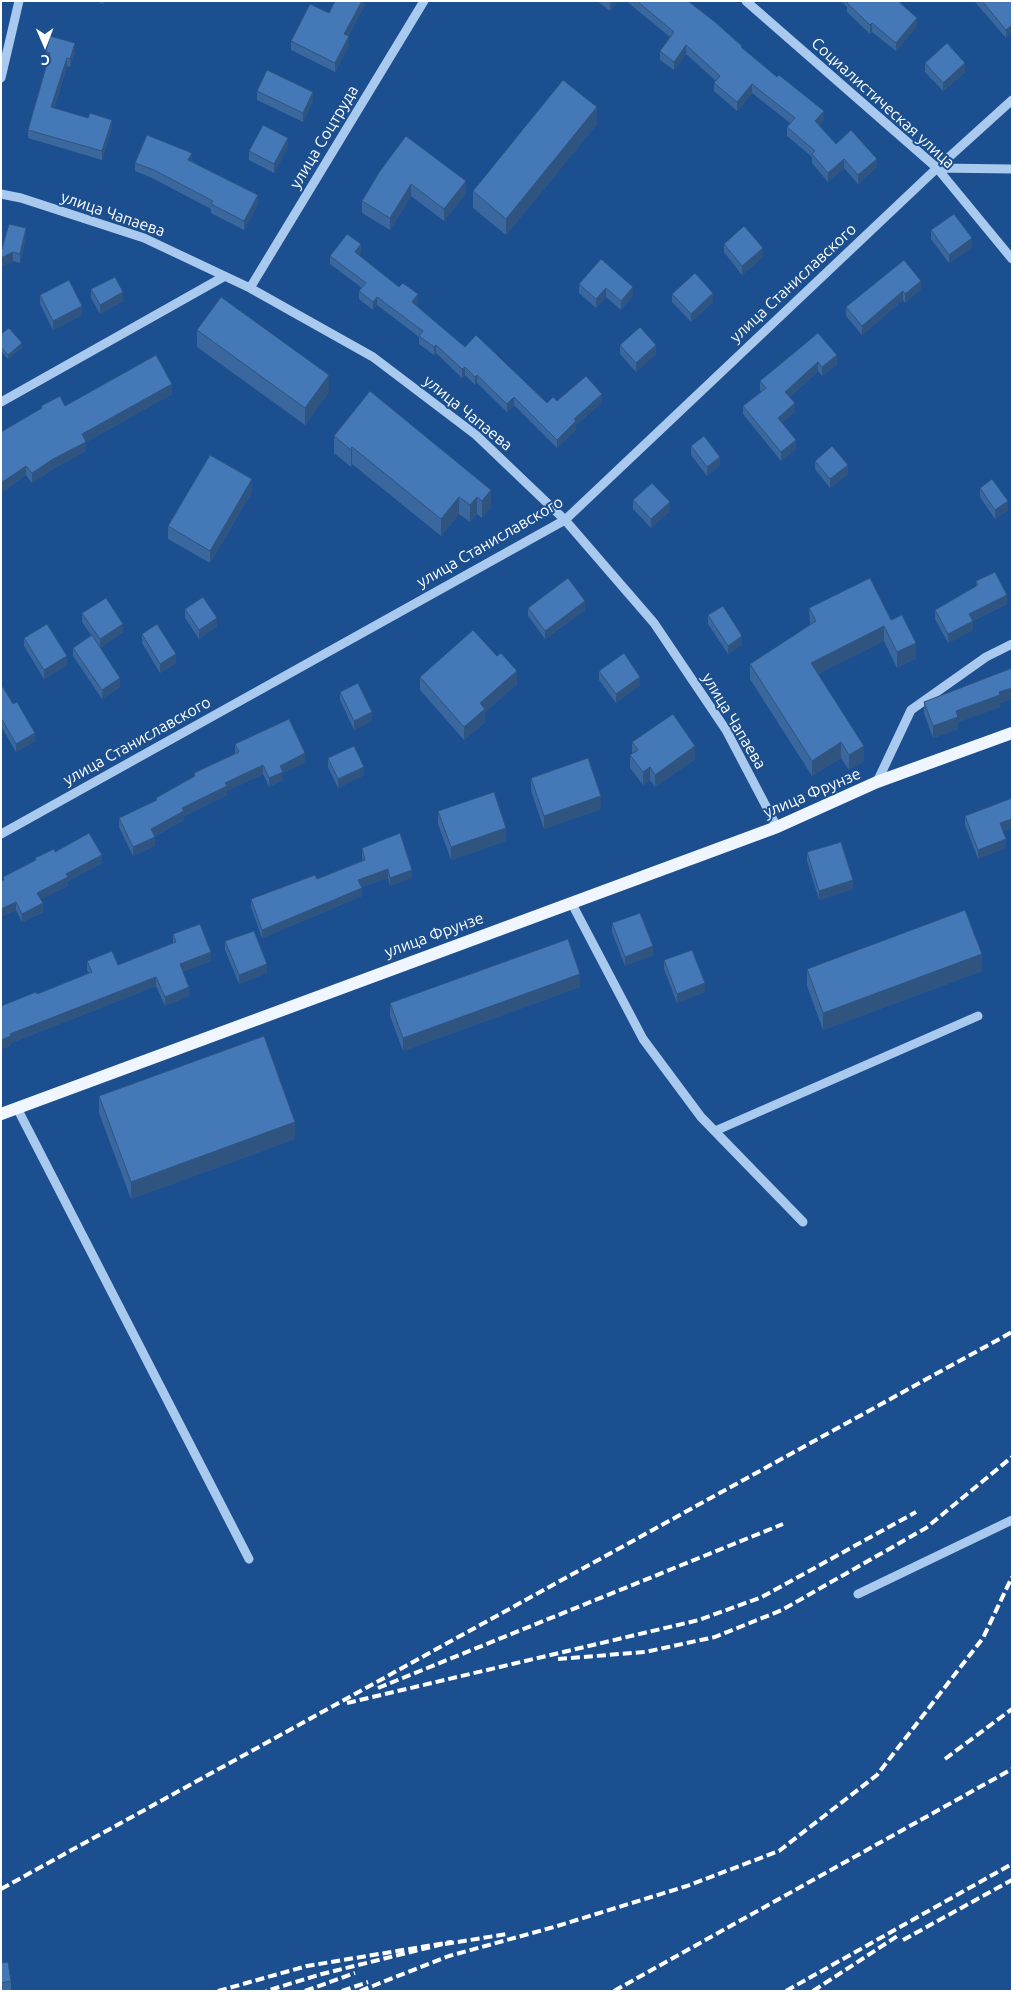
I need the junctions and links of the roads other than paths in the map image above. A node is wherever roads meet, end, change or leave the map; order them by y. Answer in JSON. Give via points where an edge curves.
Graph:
{"nodes":[{"id":1,"x":19,"y":1,"type":"edge"},
{"id":2,"x":424,"y":1,"type":"edge"},
{"id":3,"x":746,"y":1,"type":"edge"},
{"id":4,"x":1,"y":78,"type":"edge"},
{"id":5,"x":1012,"y":100,"type":"edge"},
{"id":6,"x":937,"y":168,"type":"junction"},
{"id":7,"x":1012,"y":169,"type":"edge"},
{"id":8,"x":1,"y":194,"type":"edge"},
{"id":9,"x":1012,"y":259,"type":"edge"},
{"id":10,"x":225,"y":276,"type":"junction"},
{"id":11,"x":250,"y":288,"type":"junction"},
{"id":12,"x":1,"y":402,"type":"edge"},
{"id":13,"x":565,"y":520,"type":"junction"},
{"id":14,"x":1012,"y":644,"type":"edge"},
{"id":15,"x":1012,"y":734,"type":"edge"},
{"id":16,"x":877,"y":782,"type":"junction"},
{"id":17,"x":777,"y":826,"type":"junction"},
{"id":18,"x":1,"y":834,"type":"edge"},
{"id":19,"x":571,"y":902,"type":"junction"},
{"id":20,"x":978,"y":1016,"type":"dead end"},
{"id":21,"x":16,"y":1108,"type":"junction"},
{"id":22,"x":1,"y":1114,"type":"edge"},
{"id":23,"x":715,"y":1131,"type":"junction"},
{"id":24,"x":803,"y":1222,"type":"dead end"},
{"id":25,"x":1012,"y":1520,"type":"edge"},
{"id":26,"x":250,"y":1559,"type":"dead end"},
{"id":27,"x":858,"y":1594,"type":"dead end"}],
"edges":[{"from":1,"to":4,"type":"street"},
{"from":2,"to":11,"type":"street","name":"улица Соцтруда"},
{"from":3,"to":6,"type":"street","name":"Социалистическая улица"},
{"from":5,"to":6,"type":"street","name":"улица Станиславского"},
{"from":6,"to":7,"type":"street"},
{"from":6,"to":9,"type":"street","name":"Социалистическая улица"},
{"from":6,"to":13,"type":"street","name":"улица Станиславского"},
{"from":8,"to":10,"type":"street","name":"улица Чапаева","via":[[144,238]]},
{"from":10,"to":11,"type":"street","name":"улица Чапаева"},
{"from":10,"to":12,"type":"street"},
{"from":11,"to":13,"type":"street","name":"улица Чапаева","via":[[373,357],[476,435]]},
{"from":13,"to":17,"type":"street","name":"улица Чапаева","via":[[654,622],[726,730]]},
{"from":13,"to":18,"type":"street","name":"улица Станиславского"},
{"from":14,"to":16,"type":"street","name":"улица Фрунзе","via":[[986,657],[911,710]]},
{"from":15,"to":16,"type":"main road","name":"улица Фрунзе"},
{"from":16,"to":17,"type":"main road","name":"улица Фрунзе"},
{"from":17,"to":19,"type":"main road","name":"улица Фрунзе"},
{"from":19,"to":21,"type":"main road","name":"улица Фрунзе"},
{"from":19,"to":23,"type":"street","via":[[643,1039]]},
{"from":20,"to":23,"type":"street"},
{"from":21,"to":22,"type":"main road","name":"улица Фрунзе"},
{"from":21,"to":26,"type":"street"},
{"from":23,"to":24,"type":"street"},
{"from":25,"to":27,"type":"street"}]}
